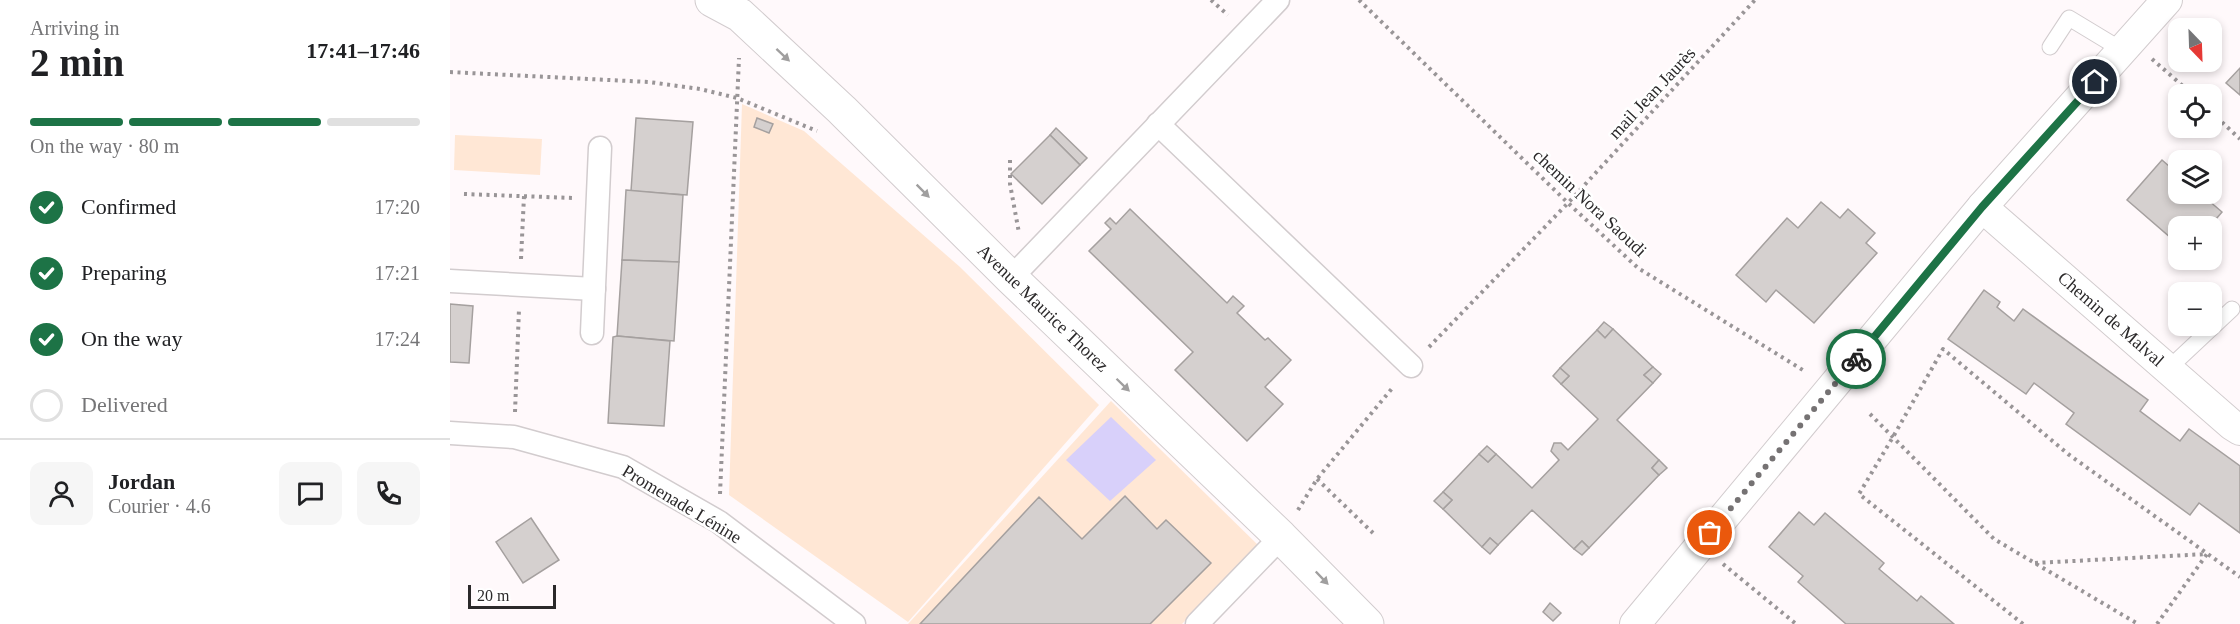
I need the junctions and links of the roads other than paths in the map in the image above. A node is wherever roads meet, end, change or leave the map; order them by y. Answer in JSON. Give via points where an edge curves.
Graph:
{"nodes":[{"id":1,"x":712,"y":0,"type":"edge"},
{"id":2,"x":1278,"y":0,"type":"edge"},
{"id":3,"x":2167,"y":0,"type":"edge"},
{"id":4,"x":2050,"y":47,"type":"dead end"},
{"id":5,"x":2136,"y":53,"type":"junction"},
{"id":6,"x":1158,"y":124,"type":"junction"},
{"id":7,"x":600,"y":148,"type":"dead end"},
{"id":8,"x":1982,"y":207,"type":"junction"},
{"id":9,"x":1018,"y":270,"type":"junction"},
{"id":10,"x":450,"y":281,"type":"edge"},
{"id":11,"x":594,"y":289,"type":"junction"},
{"id":12,"x":2232,"y":309,"type":"dead end"},
{"id":13,"x":592,"y":333,"type":"dead end"},
{"id":14,"x":1411,"y":366,"type":"dead end"},
{"id":15,"x":2168,"y":369,"type":"junction"},
{"id":16,"x":2240,"y":430,"type":"edge"},
{"id":17,"x":450,"y":433,"type":"edge"},
{"id":18,"x":1281,"y":537,"type":"junction"},
{"id":19,"x":854,"y":624,"type":"edge"},
{"id":20,"x":1197,"y":624,"type":"edge"},
{"id":21,"x":1367,"y":624,"type":"edge"},
{"id":22,"x":1635,"y":624,"type":"edge"}],
"edges":[{"from":1,"to":9,"type":"street","name":"Avenue Maurice Thorez","one_way":true,"via":[[740,15]]},
{"from":2,"to":6,"type":"street"},
{"from":3,"to":5,"type":"street"},
{"from":4,"to":5,"type":"lane","via":[[2069,18]]},
{"from":5,"to":8,"type":"street"},
{"from":6,"to":9,"type":"street"},
{"from":6,"to":14,"type":"street"},
{"from":7,"to":11,"type":"street"},
{"from":8,"to":15,"type":"street","name":"Chemin de Malval"},
{"from":8,"to":22,"type":"street"},
{"from":9,"to":18,"type":"street","name":"Avenue Maurice Thorez","one_way":true},
{"from":10,"to":11,"type":"street"},
{"from":11,"to":13,"type":"street"},
{"from":12,"to":15,"type":"lane"},
{"from":15,"to":16,"type":"street","name":"Chemin de Malval"},
{"from":17,"to":19,"type":"street","name":"Promenade Lénine","via":[[514,437],[623,467],[719,522]]},
{"from":18,"to":20,"type":"street"},
{"from":18,"to":21,"type":"street","name":"Avenue Maurice Thorez","one_way":true}]}
